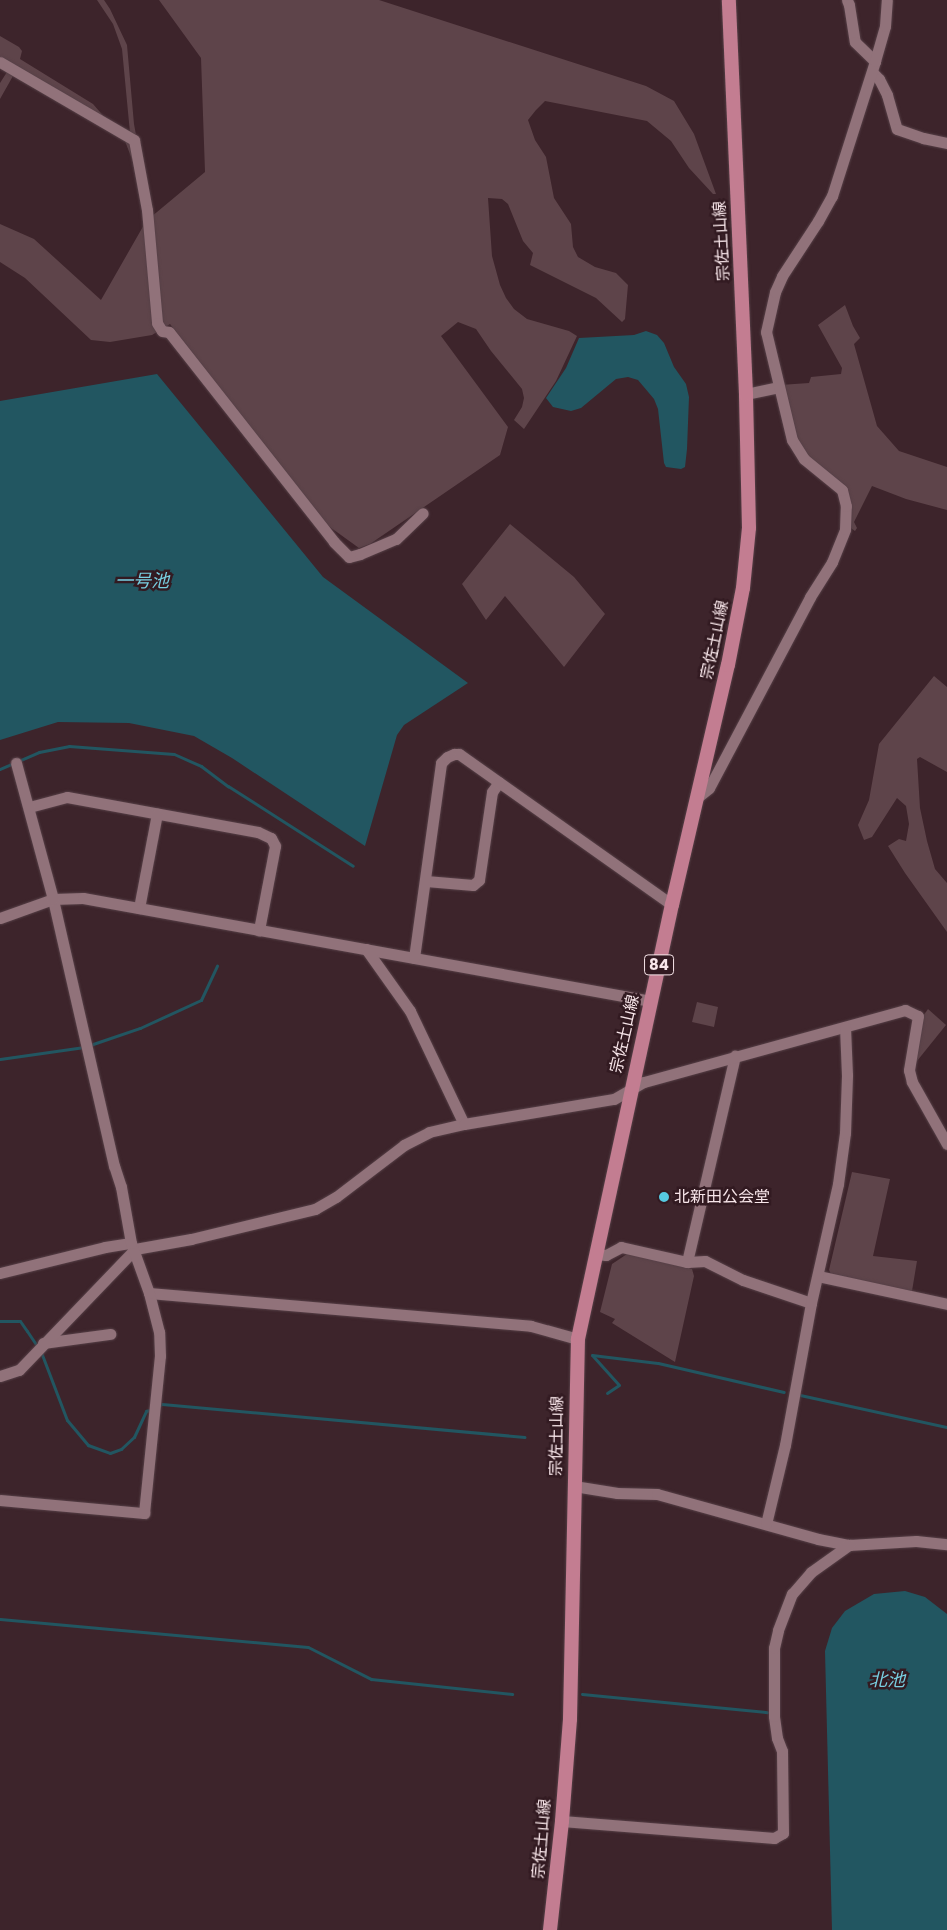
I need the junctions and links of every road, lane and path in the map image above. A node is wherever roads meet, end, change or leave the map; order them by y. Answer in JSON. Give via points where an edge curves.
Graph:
{"nodes":[{"id":1,"x":729,"y":0,"type":"edge"},
{"id":2,"x":846,"y":0,"type":"edge"},
{"id":3,"x":887,"y":0,"type":"edge"},
{"id":4,"x":0,"y":62,"type":"edge"},
{"id":5,"x":874,"y":67,"type":"junction"},
{"id":6,"x":947,"y":143,"type":"edge"},
{"id":7,"x":778,"y":387,"type":"junction"},
{"id":8,"x":746,"y":394,"type":"junction"},
{"id":9,"x":423,"y":513,"type":"dead end"},
{"id":10,"x":16,"y":763,"type":"dead end"},
{"id":11,"x":498,"y":782,"type":"junction"},
{"id":12,"x":698,"y":796,"type":"junction"},
{"id":13,"x":33,"y":806,"type":"dead end"},
{"id":14,"x":157,"y":814,"type":"junction"},
{"id":15,"x":426,"y":881,"type":"junction"},
{"id":16,"x":53,"y":899,"type":"junction"},
{"id":17,"x":672,"y":905,"type":"junction"},
{"id":18,"x":140,"y":908,"type":"junction"},
{"id":19,"x":0,"y":918,"type":"edge"},
{"id":20,"x":259,"y":930,"type":"junction"},
{"id":21,"x":366,"y":949,"type":"junction"},
{"id":22,"x":414,"y":958,"type":"junction"},
{"id":23,"x":651,"y":1000,"type":"junction"},
{"id":24,"x":845,"y":1027,"type":"junction"},
{"id":25,"x":735,"y":1056,"type":"junction"},
{"id":26,"x":631,"y":1091,"type":"junction"},
{"id":27,"x":464,"y":1124,"type":"junction"},
{"id":28,"x":947,"y":1144,"type":"edge"},
{"id":29,"x":133,"y":1246,"type":"junction"},
{"id":30,"x":595,"y":1254,"type":"junction"},
{"id":31,"x":687,"y":1262,"type":"junction"},
{"id":32,"x":0,"y":1273,"type":"edge"},
{"id":33,"x":818,"y":1276,"type":"junction"},
{"id":34,"x":149,"y":1293,"type":"junction"},
{"id":35,"x":811,"y":1303,"type":"junction"},
{"id":36,"x":947,"y":1304,"type":"edge"},
{"id":37,"x":110,"y":1334,"type":"dead end"},
{"id":38,"x":578,"y":1339,"type":"junction"},
{"id":39,"x":43,"y":1343,"type":"junction"},
{"id":40,"x":0,"y":1376,"type":"edge"},
{"id":41,"x":574,"y":1486,"type":"junction"},
{"id":42,"x":0,"y":1500,"type":"edge"},
{"id":43,"x":766,"y":1524,"type":"junction"},
{"id":44,"x":947,"y":1544,"type":"edge"},
{"id":45,"x":850,"y":1545,"type":"junction"},
{"id":46,"x":562,"y":1821,"type":"junction"},
{"id":47,"x":550,"y":1930,"type":"edge"}],
"edges":[{"from":1,"to":8,"type":"main road","name":"宗佐土山線","number":"84"},
{"from":2,"to":5,"type":"street","via":[[850,5],[855,42]]},
{"from":3,"to":5,"type":"street","via":[[885,26]]},
{"from":4,"to":9,"type":"street","via":[[134,140],[147,210],[157,323],[162,331],[169,332],[334,542],[349,557],[360,554],[396,538]]},
{"from":5,"to":6,"type":"street","via":[[897,129]]},
{"from":5,"to":7,"type":"street","via":[[832,196],[775,292],[766,332]]},
{"from":7,"to":8,"type":"street"},
{"from":7,"to":12,"type":"street","via":[[792,440],[804,458],[842,490],[846,506],[845,529],[832,562],[810,597],[709,788]]},
{"from":8,"to":12,"type":"main road","name":"宗佐土山線","number":"84","via":[[749,528],[743,588]]},
{"from":10,"to":16,"type":"street"},
{"from":11,"to":15,"type":"street","via":[[492,792],[479,880],[473,886]]},
{"from":11,"to":15,"type":"street","via":[[460,754],[443,760]]},
{"from":11,"to":17,"type":"street"},
{"from":12,"to":17,"type":"main road","name":"宗佐土山線","number":"84"},
{"from":13,"to":14,"type":"street","via":[[67,797]]},
{"from":14,"to":18,"type":"street"},
{"from":14,"to":20,"type":"street","via":[[258,832],[271,838],[275,846]]},
{"from":15,"to":22,"type":"street"},
{"from":16,"to":18,"type":"street","via":[[83,898]]},
{"from":16,"to":19,"type":"street"},
{"from":16,"to":29,"type":"street"},
{"from":17,"to":23,"type":"main road","name":"宗佐土山線","number":"84"},
{"from":18,"to":20,"type":"street"},
{"from":20,"to":21,"type":"street"},
{"from":21,"to":22,"type":"street"},
{"from":21,"to":27,"type":"street","via":[[410,1011]]},
{"from":22,"to":23,"type":"street"},
{"from":23,"to":26,"type":"main road","name":"宗佐土山線","number":"84"},
{"from":24,"to":25,"type":"street"},
{"from":24,"to":28,"type":"street","via":[[905,1010],[918,1016],[909,1070],[912,1082]]},
{"from":24,"to":33,"type":"street","via":[[845,1133],[838,1184]]},
{"from":25,"to":26,"type":"street","via":[[644,1082]]},
{"from":25,"to":31,"type":"street"},
{"from":26,"to":27,"type":"street","via":[[614,1099]]},
{"from":26,"to":30,"type":"main road","name":"宗佐土山線","number":"84"},
{"from":27,"to":29,"type":"street","via":[[416,1138],[315,1210],[191,1239]]},
{"from":29,"to":32,"type":"street","via":[[105,1247]]},
{"from":29,"to":34,"type":"street"},
{"from":29,"to":39,"type":"street"},
{"from":30,"to":31,"type":"street","via":[[606,1255],[621,1247]]},
{"from":30,"to":38,"type":"main road","name":"宗佐土山線","number":"84"},
{"from":31,"to":35,"type":"street","via":[[705,1261],[743,1280]]},
{"from":33,"to":35,"type":"street"},
{"from":33,"to":36,"type":"street"},
{"from":34,"to":38,"type":"street","via":[[531,1326]]},
{"from":34,"to":42,"type":"street","via":[[159,1332],[160,1356],[144,1513]]},
{"from":35,"to":43,"type":"street"},
{"from":37,"to":39,"type":"street"},
{"from":38,"to":41,"type":"main road","name":"宗佐土山線","number":"84"},
{"from":39,"to":40,"type":"street","via":[[20,1370]]},
{"from":41,"to":43,"type":"street","via":[[617,1493],[656,1494]]},
{"from":41,"to":46,"type":"main road","name":"宗佐土山線","number":"84","via":[[570,1719]]},
{"from":43,"to":45,"type":"street"},
{"from":44,"to":45,"type":"street","via":[[916,1541]]},
{"from":45,"to":46,"type":"street","via":[[811,1572],[792,1594],[774,1648],[774,1716],[782,1751],[783,1833],[774,1838]]},
{"from":46,"to":47,"type":"main road","name":"宗佐土山線","number":"84"}]}
